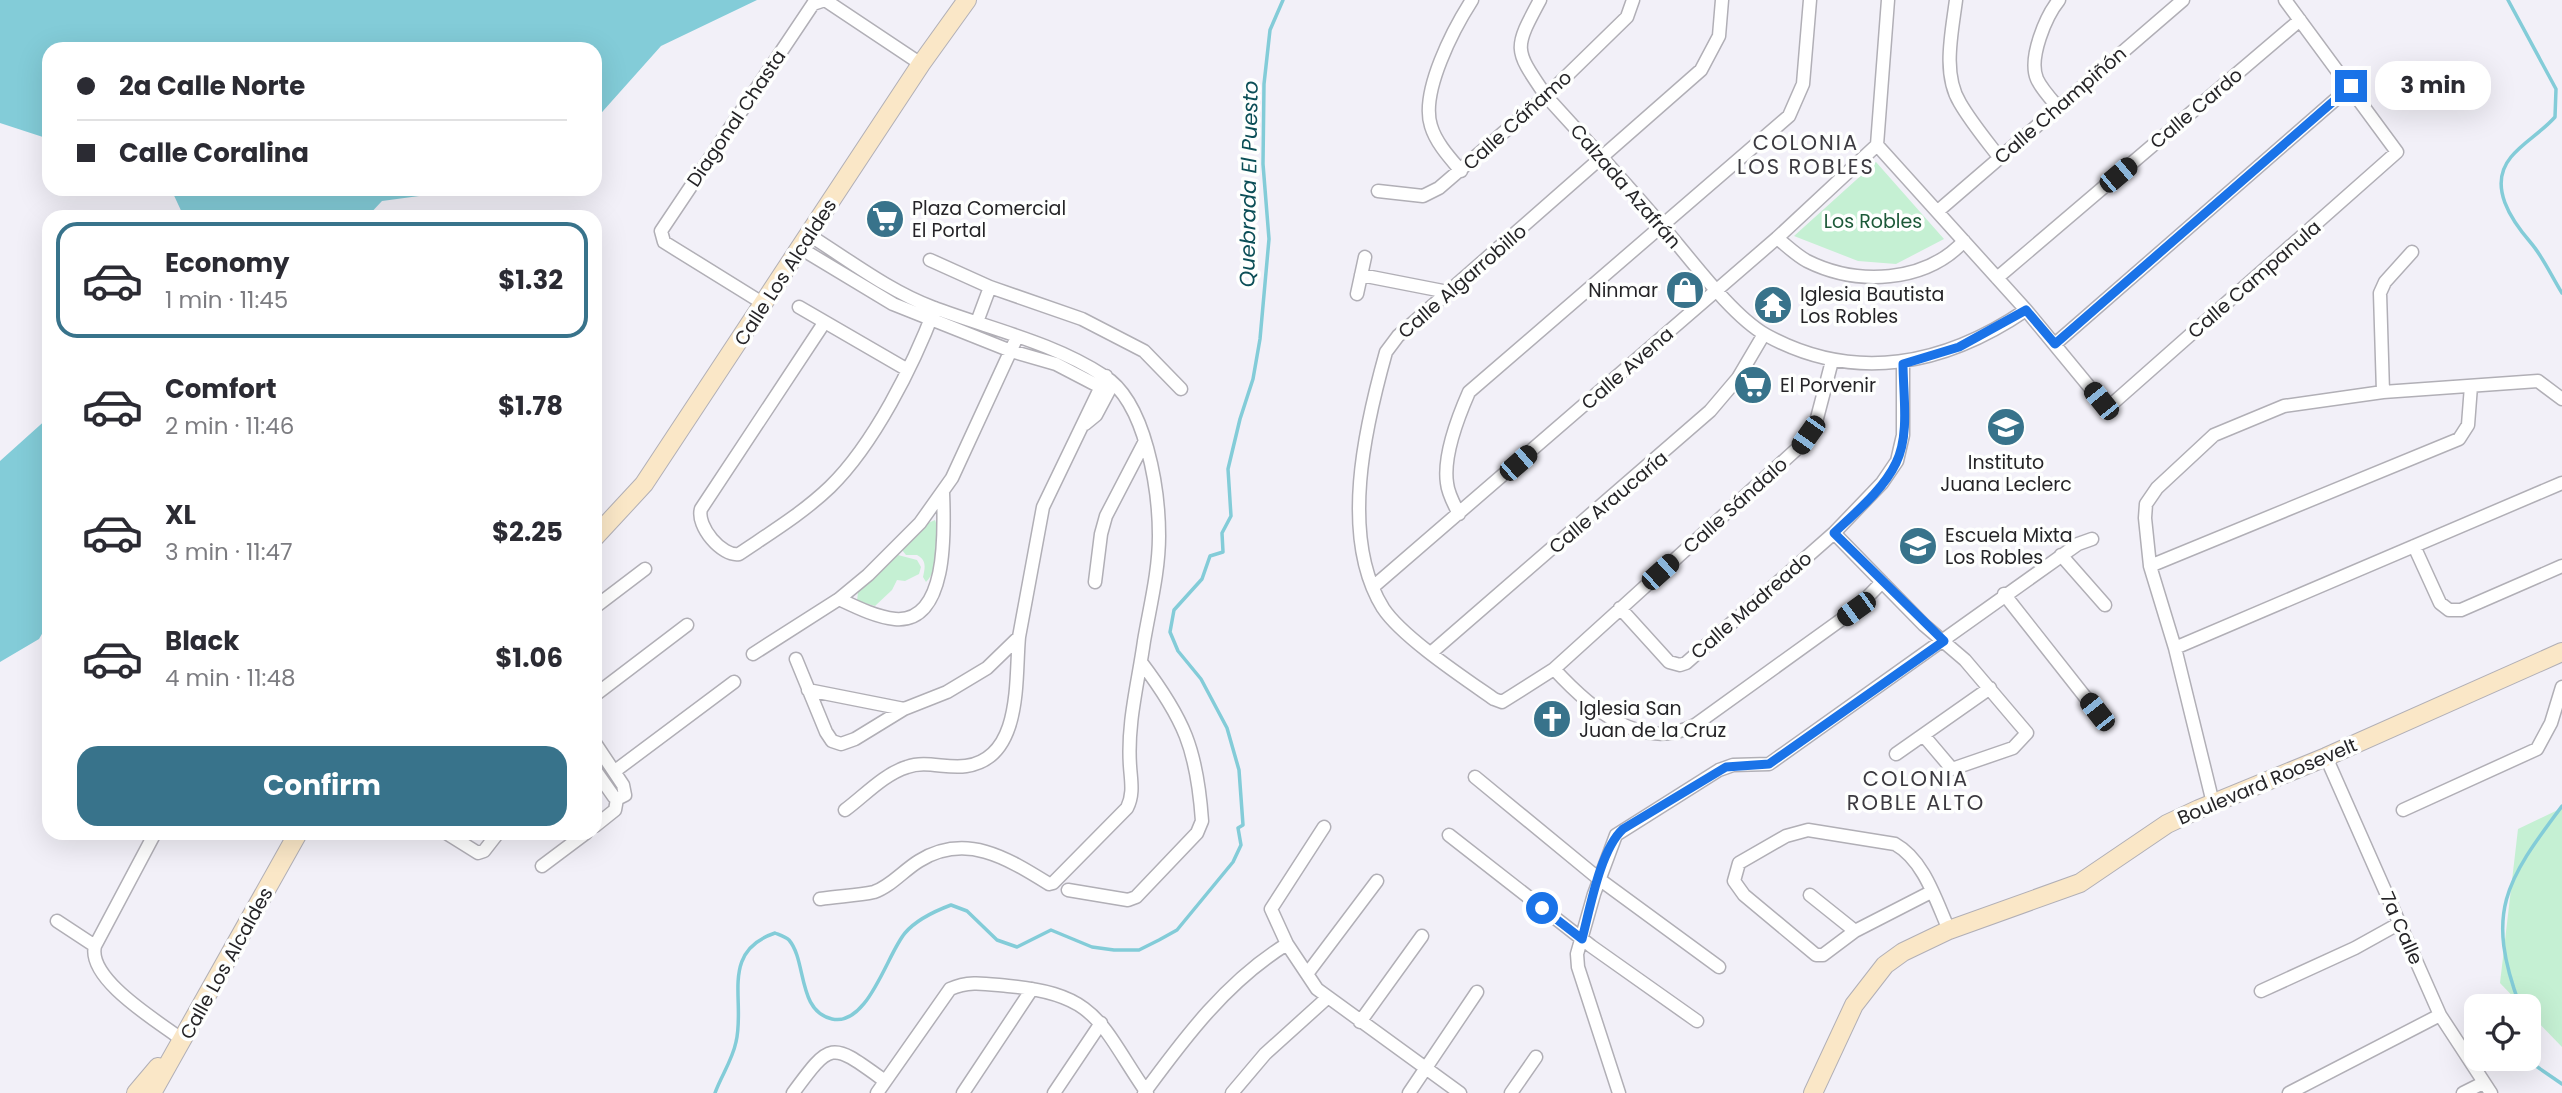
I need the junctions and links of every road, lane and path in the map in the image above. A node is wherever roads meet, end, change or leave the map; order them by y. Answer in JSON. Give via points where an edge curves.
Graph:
{"nodes":[{"id":1,"x":967,"y":0,"type":"edge"},
{"id":2,"x":1472,"y":0,"type":"edge"},
{"id":3,"x":1540,"y":0,"type":"edge"},
{"id":4,"x":1633,"y":0,"type":"edge"},
{"id":5,"x":1722,"y":0,"type":"edge"},
{"id":6,"x":1810,"y":0,"type":"edge"},
{"id":7,"x":1888,"y":0,"type":"edge"},
{"id":8,"x":1956,"y":0,"type":"edge"},
{"id":9,"x":2059,"y":0,"type":"edge"},
{"id":10,"x":2183,"y":0,"type":"edge"},
{"id":11,"x":2285,"y":0,"type":"edge"},
{"id":12,"x":2300,"y":20,"type":"junction"},
{"id":13,"x":921,"y":64,"type":"junction"},
{"id":14,"x":2351,"y":86,"type":"junction"},
{"id":15,"x":1546,"y":96,"type":"junction"},
{"id":16,"x":2057,"y":106,"type":"junction"},
{"id":17,"x":1877,"y":145,"type":"junction"},
{"id":18,"x":1998,"y":158,"type":"junction"},
{"id":19,"x":1603,"y":159,"type":"junction"},
{"id":20,"x":1461,"y":171,"type":"junction"},
{"id":21,"x":1378,"y":191,"type":"dead end"},
{"id":22,"x":1938,"y":211,"type":"junction"},
{"id":23,"x":1664,"y":227,"type":"junction"},
{"id":24,"x":1777,"y":238,"type":"junction"},
{"id":25,"x":805,"y":242,"type":"junction"},
{"id":26,"x":1964,"y":242,"type":"junction"},
{"id":27,"x":2412,"y":252,"type":"dead end"},
{"id":28,"x":1365,"y":257,"type":"dead end"},
{"id":29,"x":930,"y":260,"type":"dead end"},
{"id":30,"x":1361,"y":275,"type":"junction"},
{"id":31,"x":1997,"y":278,"type":"junction"},
{"id":32,"x":990,"y":286,"type":"junction"},
{"id":33,"x":1716,"y":290,"type":"junction"},
{"id":34,"x":1448,"y":292,"type":"junction"},
{"id":35,"x":1357,"y":294,"type":"dead end"},
{"id":36,"x":764,"y":304,"type":"junction"},
{"id":37,"x":799,"y":307,"type":"dead end"},
{"id":38,"x":2026,"y":310,"type":"junction"},
{"id":39,"x":933,"y":314,"type":"junction"},
{"id":40,"x":977,"y":322,"type":"junction"},
{"id":41,"x":824,"y":323,"type":"junction"},
{"id":42,"x":1765,"y":334,"type":"junction"},
{"id":43,"x":1017,"y":337,"type":"junction"},
{"id":44,"x":2055,"y":344,"type":"junction"},
{"id":45,"x":1011,"y":351,"type":"junction"},
{"id":46,"x":1832,"y":361,"type":"junction"},
{"id":47,"x":1903,"y":364,"type":"junction"},
{"id":48,"x":906,"y":369,"type":"junction"},
{"id":49,"x":1107,"y":384,"type":"junction"},
{"id":50,"x":2471,"y":386,"type":"junction"},
{"id":51,"x":1181,"y":388,"type":"dead end"},
{"id":52,"x":2383,"y":393,"type":"junction"},
{"id":53,"x":2562,"y":399,"type":"edge"},
{"id":54,"x":1145,"y":441,"type":"junction"},
{"id":55,"x":2562,"y":483,"type":"edge"},
{"id":56,"x":943,"y":492,"type":"junction"},
{"id":57,"x":1459,"y":514,"type":"junction"},
{"id":58,"x":602,"y":529,"type":"edge"},
{"id":59,"x":1834,"y":533,"type":"junction"},
{"id":60,"x":2092,"y":539,"type":"dead end"},
{"id":61,"x":2414,"y":546,"type":"junction"},
{"id":62,"x":2061,"y":555,"type":"junction"},
{"id":63,"x":2150,"y":566,"type":"junction"},
{"id":64,"x":2562,"y":566,"type":"edge"},
{"id":65,"x":645,"y":569,"type":"dead end"},
{"id":66,"x":1095,"y":582,"type":"dead end"},
{"id":67,"x":1882,"y":582,"type":"junction"},
{"id":68,"x":1373,"y":587,"type":"junction"},
{"id":69,"x":2004,"y":594,"type":"junction"},
{"id":70,"x":839,"y":599,"type":"junction"},
{"id":71,"x":602,"y":602,"type":"edge"},
{"id":72,"x":2105,"y":605,"type":"dead end"},
{"id":73,"x":1620,"y":608,"type":"junction"},
{"id":74,"x":687,"y":625,"type":"dead end"},
{"id":75,"x":1018,"y":636,"type":"junction"},
{"id":76,"x":1946,"y":639,"type":"junction"},
{"id":77,"x":2175,"y":648,"type":"junction"},
{"id":78,"x":1432,"y":652,"type":"junction"},
{"id":79,"x":2562,"y":652,"type":"edge"},
{"id":80,"x":753,"y":654,"type":"dead end"},
{"id":81,"x":796,"y":659,"type":"dead end"},
{"id":82,"x":1141,"y":662,"type":"junction"},
{"id":83,"x":1554,"y":669,"type":"junction"},
{"id":84,"x":734,"y":682,"type":"dead end"},
{"id":85,"x":2562,"y":687,"type":"edge"},
{"id":86,"x":1990,"y":688,"type":"junction"},
{"id":87,"x":602,"y":690,"type":"edge"},
{"id":88,"x":808,"y":690,"type":"junction"},
{"id":89,"x":1502,"y":702,"type":"joint"},
{"id":90,"x":904,"y":709,"type":"junction"},
{"id":91,"x":2097,"y":712,"type":"dead end"},
{"id":92,"x":1924,"y":736,"type":"junction"},
{"id":93,"x":602,"y":753,"type":"edge"},
{"id":94,"x":1896,"y":754,"type":"dead end"},
{"id":95,"x":2326,"y":757,"type":"junction"},
{"id":96,"x":615,"y":771,"type":"junction"},
{"id":97,"x":1475,"y":777,"type":"dead end"},
{"id":98,"x":602,"y":779,"type":"edge"},
{"id":99,"x":617,"y":799,"type":"junction"},
{"id":100,"x":2213,"y":803,"type":"junction"},
{"id":101,"x":845,"y":810,"type":"dead end"},
{"id":102,"x":2403,"y":810,"type":"dead end"},
{"id":103,"x":602,"y":820,"type":"edge"},
{"id":104,"x":1324,"y":827,"type":"dead end"},
{"id":105,"x":1449,"y":835,"type":"dead end"},
{"id":106,"x":151,"y":840,"type":"edge"},
{"id":107,"x":284,"y":840,"type":"edge"},
{"id":108,"x":294,"y":840,"type":"edge"},
{"id":109,"x":457,"y":840,"type":"edge"},
{"id":110,"x":493,"y":840,"type":"edge"},
{"id":111,"x":577,"y":840,"type":"edge"},
{"id":112,"x":542,"y":866,"type":"dead end"},
{"id":113,"x":1599,"y":879,"type":"junction"},
{"id":114,"x":1377,"y":881,"type":"dead end"},
{"id":115,"x":1068,"y":890,"type":"dead end"},
{"id":116,"x":1931,"y":891,"type":"junction"},
{"id":117,"x":1810,"y":895,"type":"dead end"},
{"id":118,"x":820,"y":899,"type":"dead end"},
{"id":119,"x":57,"y":922,"type":"dead end"},
{"id":120,"x":2400,"y":923,"type":"junction"},
{"id":121,"x":1949,"y":930,"type":"junction"},
{"id":122,"x":1855,"y":931,"type":"junction"},
{"id":123,"x":1422,"y":936,"type":"dead end"},
{"id":124,"x":1582,"y":939,"type":"junction"},
{"id":125,"x":1287,"y":944,"type":"junction"},
{"id":126,"x":95,"y":946,"type":"junction"},
{"id":127,"x":1719,"y":967,"type":"dead end"},
{"id":128,"x":1307,"y":974,"type":"junction"},
{"id":129,"x":1032,"y":989,"type":"junction"},
{"id":130,"x":2261,"y":991,"type":"dead end"},
{"id":131,"x":1477,"y":992,"type":"dead end"},
{"id":132,"x":1327,"y":998,"type":"junction"},
{"id":133,"x":2440,"y":1015,"type":"junction"},
{"id":134,"x":1697,"y":1021,"type":"dead end"},
{"id":135,"x":1360,"y":1022,"type":"junction"},
{"id":136,"x":1101,"y":1023,"type":"junction"},
{"id":137,"x":177,"y":1036,"type":"junction"},
{"id":138,"x":1536,"y":1057,"type":"dead end"},
{"id":139,"x":1425,"y":1068,"type":"junction"},
{"id":140,"x":885,"y":1080,"type":"junction"},
{"id":141,"x":2487,"y":1088,"type":"edge"},
{"id":142,"x":1145,"y":1092,"type":"edge"},
{"id":143,"x":148,"y":1093,"type":"edge"},
{"id":144,"x":793,"y":1093,"type":"edge"},
{"id":145,"x":877,"y":1093,"type":"edge"},
{"id":146,"x":962,"y":1093,"type":"edge"},
{"id":147,"x":1054,"y":1093,"type":"edge"},
{"id":148,"x":1232,"y":1093,"type":"edge"},
{"id":149,"x":1409,"y":1093,"type":"edge"},
{"id":150,"x":1460,"y":1093,"type":"edge"},
{"id":151,"x":1511,"y":1093,"type":"edge"},
{"id":152,"x":1619,"y":1093,"type":"edge"},
{"id":153,"x":1814,"y":1093,"type":"edge"},
{"id":154,"x":2289,"y":1093,"type":"edge"},
{"id":155,"x":2463,"y":1093,"type":"edge"}],
"edges":[{"from":1,"to":13,"type":"main road","name":"Calle Los Alcaldes"},
{"from":2,"to":20,"type":"street","via":[[1451,34],[1430,109],[1431,126]]},
{"from":3,"to":15,"type":"street","name":"Calzada Azafrán","via":[[1519,44],[1522,61]]},
{"from":4,"to":15,"type":"street","name":"Calle Cáñamo","via":[[1627,17]]},
{"from":5,"to":19,"type":"street","name":"Calle Algarrobillo","via":[[1719,36],[1701,70]]},
{"from":6,"to":23,"type":"street","via":[[1803,83],[1788,117]]},
{"from":7,"to":17,"type":"street"},
{"from":8,"to":18,"type":"street","via":[[1950,54],[1958,101]]},
{"from":9,"to":16,"type":"street","via":[[2048,13],[2035,72]]},
{"from":10,"to":16,"type":"street","name":"Calle Champiñón"},
{"from":11,"to":12,"type":"street"},
{"from":12,"to":14,"type":"street"},
{"from":12,"to":31,"type":"street","name":"Calle Cardo"},
{"from":13,"to":25,"type":"main road","name":"Calle Los Alcaldes"},
{"from":13,"to":36,"type":"street","name":"Diagonal Chasta","via":[[825,0],[813,4],[661,231],[663,242]]},
{"from":14,"to":44,"type":"street"},
{"from":14,"to":44,"type":"street","name":"Calle Campanula","via":[[2397,152],[2110,405],[2101,401]]},
{"from":15,"to":19,"type":"street","name":"Calzada Azafrán"},
{"from":15,"to":20,"type":"street","name":"Calle Cáñamo"},
{"from":16,"to":18,"type":"street","name":"Calle Champiñón"},
{"from":17,"to":22,"type":"street"},
{"from":17,"to":24,"type":"street","name":"Calle Avena"},
{"from":18,"to":22,"type":"street","name":"Calle Champiñón"},
{"from":19,"to":23,"type":"street","name":"Calzada Azafrán"},
{"from":19,"to":34,"type":"street","name":"Calle Algarrobillo"},
{"from":20,"to":21,"type":"street","name":"Calle Cáñamo","via":[[1423,196]]},
{"from":22,"to":26,"type":"street"},
{"from":23,"to":33,"type":"street","name":"Calzada Azafrán"},
{"from":23,"to":57,"type":"street","via":[[1469,393],[1447,468],[1447,482]]},
{"from":24,"to":26,"type":"street","via":[[1818,266],[1867,277],[1918,271],[1952,254]]},
{"from":24,"to":33,"type":"street","name":"Calle Avena"},
{"from":25,"to":36,"type":"main road","name":"Calle Los Alcaldes"},
{"from":25,"to":39,"type":"street","via":[[893,304]]},
{"from":26,"to":31,"type":"street"},
{"from":27,"to":52,"type":"street","via":[[2380,293]]},
{"from":28,"to":30,"type":"street"},
{"from":29,"to":32,"type":"street"},
{"from":30,"to":34,"type":"street"},
{"from":30,"to":35,"type":"street"},
{"from":31,"to":38,"type":"street"},
{"from":32,"to":40,"type":"street"},
{"from":32,"to":51,"type":"street","via":[[1083,319],[1144,351]]},
{"from":33,"to":42,"type":"street","name":"Calzada Azafrán"},
{"from":33,"to":57,"type":"street","name":"Calle Avena"},
{"from":34,"to":68,"type":"street","name":"Calle Algarrobillo","via":[[1391,343],[1380,373],[1357,507]]},
{"from":36,"to":58,"type":"main road","name":"Calle Los Alcaldes","via":[[644,484]]},
{"from":37,"to":41,"type":"street"},
{"from":38,"to":44,"type":"street"},
{"from":38,"to":47,"type":"street","name":"Calzada Azafrán","via":[[1959,347]]},
{"from":39,"to":40,"type":"street"},
{"from":39,"to":45,"type":"street"},
{"from":39,"to":48,"type":"street"},
{"from":40,"to":43,"type":"street"},
{"from":41,"to":48,"type":"street"},
{"from":41,"to":48,"type":"street","via":[[701,509],[702,522],[723,552],[739,554],[830,487],[891,401]]},
{"from":42,"to":46,"type":"street","name":"Calzada Azafrán"},
{"from":42,"to":78,"type":"street","name":"Calle Araucaría","via":[[1738,378],[1710,411]]},
{"from":43,"to":45,"type":"street"},
{"from":43,"to":49,"type":"street","via":[[1063,352]]},
{"from":45,"to":49,"type":"street"},
{"from":45,"to":56,"type":"street"},
{"from":46,"to":47,"type":"street","name":"Calzada Azafrán"},
{"from":46,"to":73,"type":"street","name":"Calle Sándalo","via":[[1816,422],[1798,447]]},
{"from":47,"to":59,"type":"street","name":"Calle Madreado","via":[[1903,435],[1897,461]]},
{"from":49,"to":54,"type":"street","via":[[1135,413]]},
{"from":49,"to":75,"type":"street","via":[[1043,507]]},
{"from":50,"to":52,"type":"street"},
{"from":50,"to":53,"type":"street","via":[[2538,381]]},
{"from":50,"to":63,"type":"street","via":[[2468,425],[2459,439]]},
{"from":52,"to":63,"type":"street","via":[[2284,406],[2214,435],[2183,460],[2147,503]]},
{"from":54,"to":66,"type":"street","via":[[1107,516]]},
{"from":54,"to":82,"type":"street","via":[[1157,497],[1159,537]]},
{"from":55,"to":61,"type":"street"},
{"from":56,"to":70,"type":"street","via":[[902,542]]},
{"from":56,"to":70,"type":"street","via":[[945,553],[934,590],[922,607],[909,617],[896,619]]},
{"from":57,"to":68,"type":"street","name":"Calle Avena"},
{"from":59,"to":67,"type":"street"},
{"from":59,"to":73,"type":"street","name":"Calle Madreado","via":[[1680,665],[1669,662]]},
{"from":60,"to":62,"type":"street"},
{"from":61,"to":64,"type":"street","via":[[2440,603],[2449,610],[2461,610]]},
{"from":61,"to":77,"type":"street"},
{"from":62,"to":69,"type":"street"},
{"from":62,"to":72,"type":"street"},
{"from":63,"to":77,"type":"street"},
{"from":65,"to":71,"type":"street"},
{"from":67,"to":76,"type":"street"},
{"from":67,"to":83,"type":"street","via":[[1856,609],[1679,733],[1663,735],[1619,723],[1586,701]]},
{"from":68,"to":78,"type":"street","name":"Calle Algarrobillo","via":[[1384,609]]},
{"from":69,"to":76,"type":"street"},
{"from":69,"to":91,"type":"street"},
{"from":70,"to":80,"type":"street"},
{"from":73,"to":83,"type":"street","name":"Calle Sándalo"},
{"from":74,"to":87,"type":"street"},
{"from":75,"to":90,"type":"street","via":[[987,668],[947,692]]},
{"from":75,"to":101,"type":"street","via":[[1011,723],[991,755],[966,766],[906,767]]},
{"from":76,"to":86,"type":"street"},
{"from":76,"to":113,"type":"street","via":[[1769,764],[1726,767],[1623,829],[1612,843]]},
{"from":77,"to":100,"type":"street"},
{"from":78,"to":89,"type":"street","name":"Calle Algarrobillo"},
{"from":79,"to":95,"type":"main road","name":"Boulevard Roosevelt"},
{"from":81,"to":88,"type":"street"},
{"from":82,"to":115,"type":"street","via":[[1168,698],[1189,740],[1202,821],[1197,833],[1136,897],[1121,902]]},
{"from":82,"to":118,"type":"street","via":[[1128,733],[1131,800],[1058,880],[1049,884],[992,853],[968,847],[947,849],[920,860],[875,891]]},
{"from":83,"to":89,"type":"street","name":"Calle Sándalo"},
{"from":84,"to":96,"type":"street"},
{"from":85,"to":102,"type":"street","via":[[2537,749]]},
{"from":86,"to":92,"type":"street"},
{"from":86,"to":92,"type":"street","via":[[2026,727],[2027,733],[2013,748],[1952,769]]},
{"from":88,"to":90,"type":"street"},
{"from":88,"to":90,"type":"street","via":[[826,733],[841,744]]},
{"from":92,"to":94,"type":"street"},
{"from":93,"to":96,"type":"street"},
{"from":95,"to":100,"type":"main road","name":"Boulevard Roosevelt"},
{"from":95,"to":120,"type":"street","name":"7a Calle"},
{"from":96,"to":99,"type":"street","via":[[625,791]]},
{"from":97,"to":113,"type":"street"},
{"from":98,"to":99,"type":"street"},
{"from":99,"to":103,"type":"street","via":[[615,810]]},
{"from":100,"to":121,"type":"main road","name":"Boulevard Roosevelt","via":[[2167,824],[2080,883]]},
{"from":104,"to":125,"type":"street","via":[[1271,909]]},
{"from":105,"to":124,"type":"street"},
{"from":106,"to":126,"type":"street"},
{"from":107,"to":137,"type":"main road","name":"Calle Los Alcaldes"},
{"from":108,"to":143,"type":"main road","name":"Calle Los Alcaldes"},
{"from":109,"to":110,"type":"street","via":[[478,853]]},
{"from":111,"to":112,"type":"street"},
{"from":113,"to":124,"type":"street"},
{"from":113,"to":127,"type":"street"},
{"from":114,"to":128,"type":"street"},
{"from":116,"to":121,"type":"street"},
{"from":116,"to":122,"type":"street"},
{"from":116,"to":122,"type":"street","via":[[1906,850],[1895,844],[1808,830],[1786,836],[1745,859],[1734,875],[1744,895],[1816,955],[1823,955]]},
{"from":117,"to":122,"type":"street"},
{"from":119,"to":126,"type":"street"},
{"from":120,"to":130,"type":"street"},
{"from":120,"to":133,"type":"street","name":"7a Calle"},
{"from":121,"to":153,"type":"main road","name":"Boulevard Roosevelt","via":[[1903,952],[1869,984],[1842,1028]]},
{"from":123,"to":135,"type":"street"},
{"from":124,"to":134,"type":"street"},
{"from":124,"to":152,"type":"street","via":[[1578,967]]},
{"from":125,"to":128,"type":"street"},
{"from":125,"to":142,"type":"street","via":[[1261,960],[1201,1018]]},
{"from":126,"to":137,"type":"street","via":[[93,954],[104,978]]},
{"from":128,"to":132,"type":"street"},
{"from":129,"to":136,"type":"street","via":[[1081,1004]]},
{"from":129,"to":140,"type":"street","via":[[965,982],[950,989]]},
{"from":129,"to":146,"type":"street"},
{"from":131,"to":139,"type":"street"},
{"from":132,"to":135,"type":"street"},
{"from":132,"to":148,"type":"street","via":[[1265,1054]]},
{"from":133,"to":141,"type":"street","name":"7a Calle"},
{"from":133,"to":154,"type":"street"},
{"from":135,"to":139,"type":"street"},
{"from":136,"to":142,"type":"street"},
{"from":136,"to":147,"type":"street"},
{"from":137,"to":143,"type":"main road","name":"Calle Los Alcaldes"},
{"from":138,"to":151,"type":"street"},
{"from":139,"to":149,"type":"street"},
{"from":139,"to":150,"type":"street"},
{"from":140,"to":144,"type":"street","via":[[840,1051],[830,1051],[820,1057]]},
{"from":140,"to":145,"type":"street"},
{"from":141,"to":155,"type":"street"}]}
